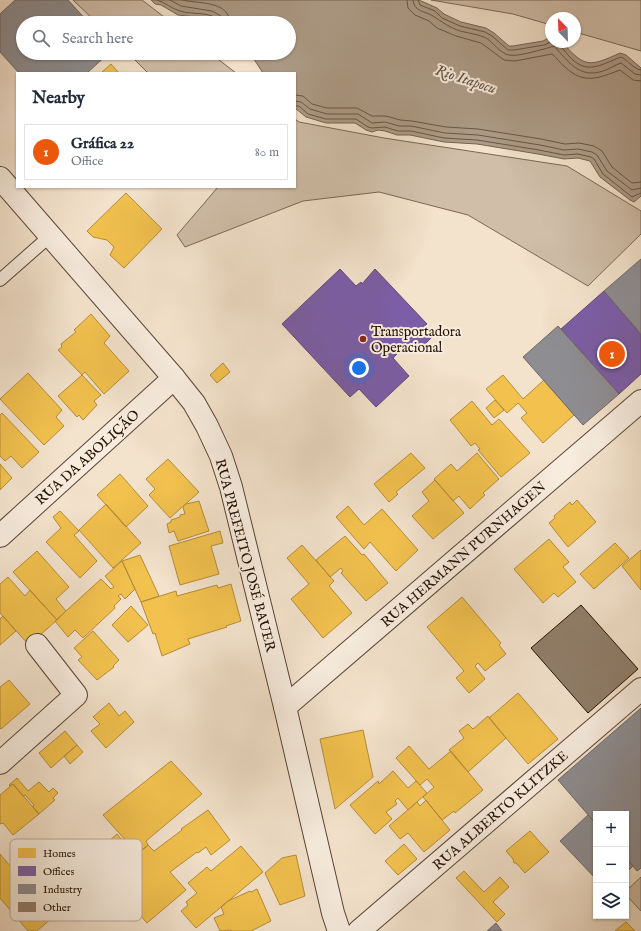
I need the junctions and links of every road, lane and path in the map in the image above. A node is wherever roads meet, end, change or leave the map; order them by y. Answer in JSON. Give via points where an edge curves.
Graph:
{"nodes":[{"id":1,"x":0,"y":178,"type":"edge"},
{"id":2,"x":50,"y":236,"type":"junction"},
{"id":3,"x":0,"y":280,"type":"edge"},
{"id":4,"x":174,"y":378,"type":"junction"},
{"id":5,"x":641,"y":401,"type":"edge"},
{"id":6,"x":0,"y":536,"type":"edge"},
{"id":7,"x":37,"y":645,"type":"dead end"},
{"id":8,"x":641,"y":688,"type":"edge"},
{"id":9,"x":285,"y":707,"type":"junction"},
{"id":10,"x":0,"y":762,"type":"edge"},
{"id":11,"x":339,"y":931,"type":"edge"},
{"id":12,"x":359,"y":931,"type":"edge"}],
"edges":[{"from":1,"to":2,"type":"street","name":"RUA PREFEITO JOSÉ BAUER"},
{"from":2,"to":3,"type":"lane"},
{"from":2,"to":4,"type":"street","name":"RUA PREFEITO JOSÉ BAUER"},
{"from":4,"to":6,"type":"street","name":"RUA DA ABOLIÇÃO"},
{"from":4,"to":9,"type":"street","name":"RUA PREFEITO JOSÉ BAUER","via":[[207,426],[223,462]]},
{"from":5,"to":9,"type":"street","name":"RUA HERMANN PURNHAGEN"},
{"from":7,"to":10,"type":"street","via":[[76,695]]},
{"from":8,"to":12,"type":"street","name":"RUA ALBERTO KLITZKE"},
{"from":9,"to":11,"type":"street","name":"RUA PREFEITO JOSÉ BAUER"}]}
